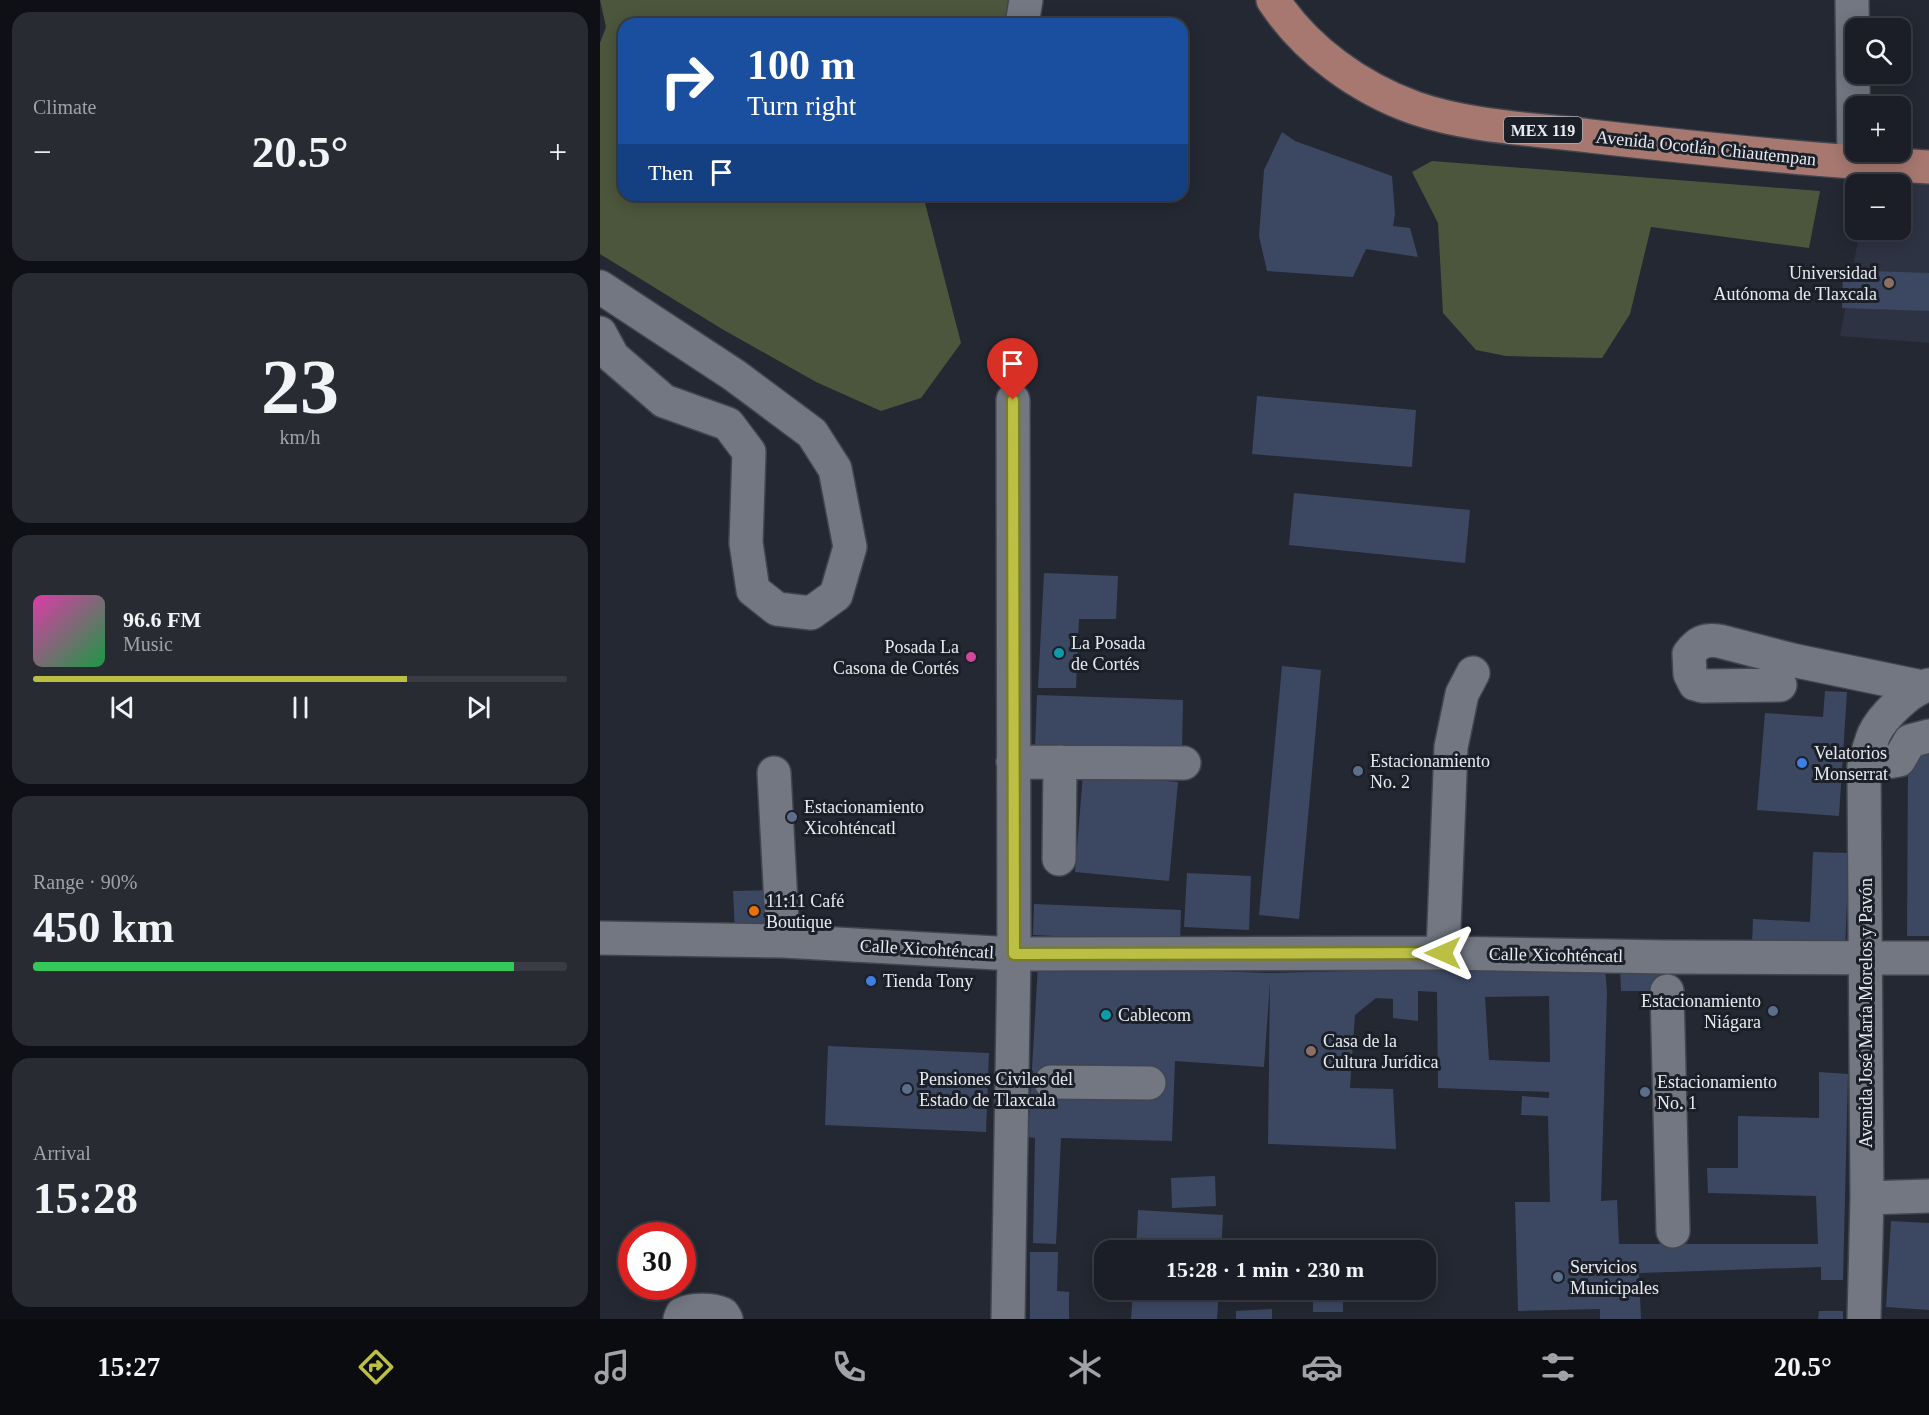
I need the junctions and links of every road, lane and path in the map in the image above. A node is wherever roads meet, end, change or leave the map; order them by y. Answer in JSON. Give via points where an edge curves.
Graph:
{"nodes":[{"id":1,"x":1026,"y":0,"type":"edge"},
{"id":2,"x":1273,"y":0,"type":"edge"},
{"id":3,"x":1852,"y":0,"type":"edge"},
{"id":4,"x":1023,"y":18,"type":"edge"},
{"id":5,"x":1854,"y":163,"type":"junction"},
{"id":6,"x":1929,"y":167,"type":"edge"},
{"id":7,"x":600,"y":287,"type":"edge"},
{"id":8,"x":600,"y":333,"type":"edge"},
{"id":9,"x":1013,"y":400,"type":"dead end"},
{"id":10,"x":1473,"y":673,"type":"dead end"},
{"id":11,"x":1780,"y":685,"type":"dead end"},
{"id":12,"x":1925,"y":686,"type":"edge"},
{"id":13,"x":1929,"y":736,"type":"edge"},
{"id":14,"x":1012,"y":762,"type":"junction"},
{"id":15,"x":1060,"y":762,"type":"junction"},
{"id":16,"x":1184,"y":763,"type":"dead end"},
{"id":17,"x":1864,"y":766,"type":"junction"},
{"id":18,"x":774,"y":773,"type":"dead end"},
{"id":19,"x":1059,"y":859,"type":"dead end"},
{"id":20,"x":600,"y":938,"type":"edge"},
{"id":21,"x":783,"y":941,"type":"junction"},
{"id":22,"x":1443,"y":953,"type":"junction"},
{"id":23,"x":1014,"y":954,"type":"junction"},
{"id":24,"x":1865,"y":958,"type":"junction"},
{"id":25,"x":1929,"y":958,"type":"edge"},
{"id":26,"x":1667,"y":973,"type":"junction"},
{"id":27,"x":1031,"y":1082,"type":"junction"},
{"id":28,"x":1149,"y":1083,"type":"dead end"},
{"id":29,"x":1929,"y":1196,"type":"edge"},
{"id":30,"x":1867,"y":1198,"type":"junction"},
{"id":31,"x":1673,"y":1231,"type":"dead end"},
{"id":32,"x":680,"y":1319,"type":"edge"},
{"id":33,"x":726,"y":1319,"type":"edge"},
{"id":34,"x":1008,"y":1319,"type":"edge"},
{"id":35,"x":1864,"y":1319,"type":"edge"}],
"edges":[{"from":1,"to":4,"type":"street"},
{"from":2,"to":5,"type":"main road","name":"Avenida Ocotlán Chiautempan","number":"MEX 119","via":[[1334,66],[1415,108],[1489,124]]},
{"from":3,"to":5,"type":"street"},
{"from":5,"to":6,"type":"main road","name":"Avenida Ocotlán Chiautempan","number":"MEX 119"},
{"from":7,"to":8,"type":"street","via":[[734,375],[812,433],[835,469],[850,547],[836,596],[811,613],[777,609],[753,590],[746,543],[749,452],[728,424],[664,401],[613,357]]},
{"from":9,"to":14,"type":"street"},
{"from":10,"to":22,"type":"street","via":[[1462,694],[1451,747]]},
{"from":11,"to":12,"type":"street","via":[[1695,684],[1689,654],[1697,644],[1719,641]]},
{"from":12,"to":17,"type":"street","name":"Avenida José María Morelos y Pavón","via":[[1889,713],[1875,732]]},
{"from":13,"to":17,"type":"street","via":[[1910,741],[1899,760]]},
{"from":14,"to":15,"type":"street"},
{"from":14,"to":23,"type":"street"},
{"from":15,"to":16,"type":"street"},
{"from":15,"to":19,"type":"street"},
{"from":17,"to":24,"type":"street","name":"Avenida José María Morelos y Pavón"},
{"from":18,"to":21,"type":"street"},
{"from":20,"to":21,"type":"street","name":"Calle Xicohténcatl"},
{"from":21,"to":23,"type":"street","name":"Calle Xicohténcatl"},
{"from":22,"to":23,"type":"street","name":"Calle Xicohténcatl"},
{"from":22,"to":26,"type":"street","name":"Calle Xicohténcatl"},
{"from":23,"to":27,"type":"street"},
{"from":24,"to":25,"type":"street","name":"Calle Xicohténcatl"},
{"from":24,"to":26,"type":"street","name":"Calle Xicohténcatl"},
{"from":24,"to":30,"type":"street","name":"Avenida José María Morelos y Pavón"},
{"from":26,"to":31,"type":"street"},
{"from":27,"to":28,"type":"street"},
{"from":27,"to":34,"type":"street"},
{"from":29,"to":30,"type":"street"},
{"from":30,"to":35,"type":"street","name":"Avenida José María Morelos y Pavón"},
{"from":32,"to":33,"type":"street","via":[[688,1311],[718,1312]]}]}
